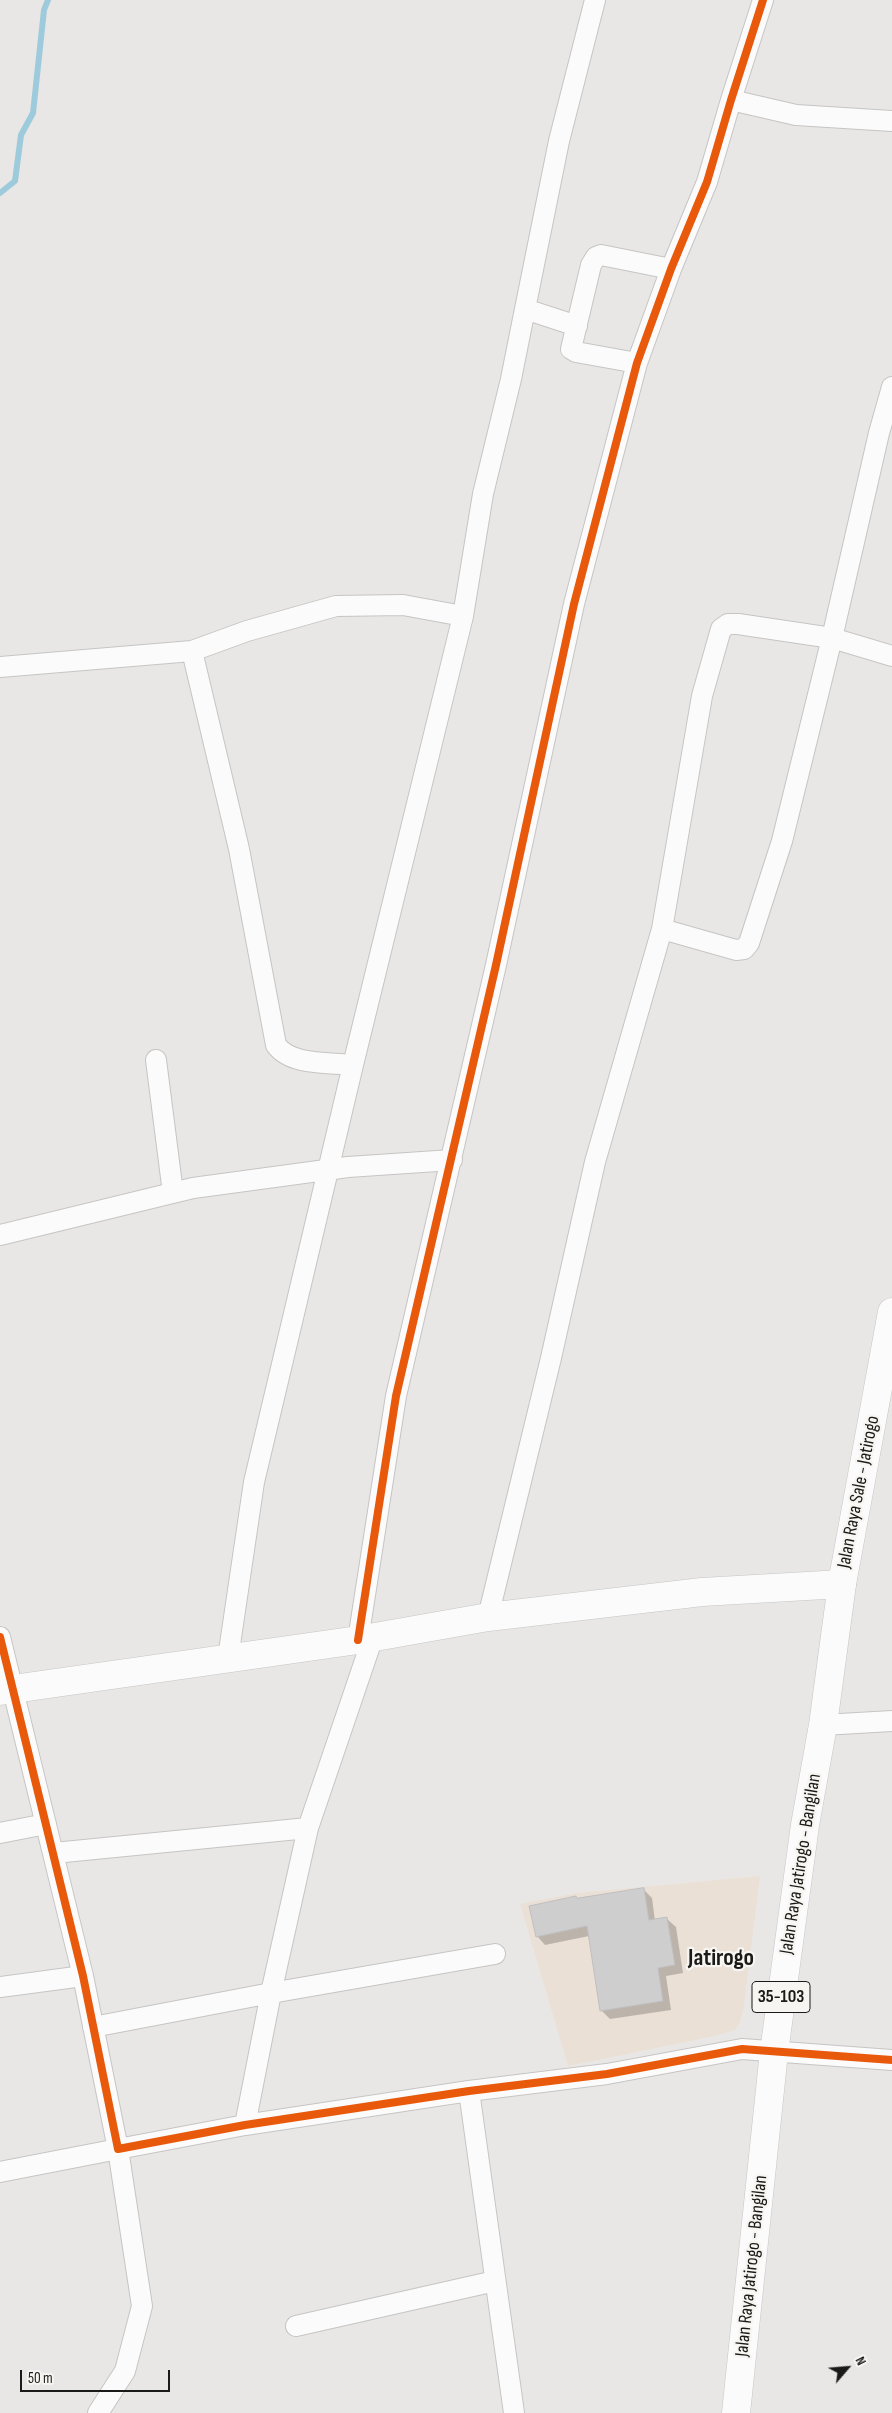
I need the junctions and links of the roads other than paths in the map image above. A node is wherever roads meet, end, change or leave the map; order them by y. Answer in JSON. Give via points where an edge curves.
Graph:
{"nodes":[{"id":1,"x":595,"y":0,"type":"edge"},
{"id":2,"x":763,"y":0,"type":"edge"},
{"id":3,"x":731,"y":100,"type":"junction"},
{"id":4,"x":892,"y":121,"type":"edge"},
{"id":5,"x":671,"y":269,"type":"junction"},
{"id":6,"x":524,"y":308,"type":"junction"},
{"id":7,"x":577,"y":326,"type":"junction"},
{"id":8,"x":637,"y":363,"type":"junction"},
{"id":9,"x":892,"y":387,"type":"edge"},
{"id":10,"x":463,"y":616,"type":"junction"},
{"id":11,"x":832,"y":638,"type":"junction"},
{"id":12,"x":192,"y":651,"type":"junction"},
{"id":13,"x":892,"y":656,"type":"edge"},
{"id":14,"x":0,"y":667,"type":"edge"},
{"id":15,"x":662,"y":929,"type":"junction"},
{"id":16,"x":156,"y":1060,"type":"dead end"},
{"id":17,"x":353,"y":1064,"type":"junction"},
{"id":18,"x":452,"y":1160,"type":"junction"},
{"id":19,"x":328,"y":1170,"type":"junction"},
{"id":20,"x":173,"y":1193,"type":"junction"},
{"id":21,"x":0,"y":1235,"type":"edge"},
{"id":22,"x":892,"y":1312,"type":"edge"},
{"id":23,"x":842,"y":1584,"type":"junction"},
{"id":24,"x":488,"y":1618,"type":"junction"},
{"id":25,"x":0,"y":1637,"type":"edge"},
{"id":26,"x":365,"y":1639,"type":"junction"},
{"id":27,"x":228,"y":1658,"type":"junction"},
{"id":28,"x":7,"y":1691,"type":"edge"},
{"id":29,"x":892,"y":1721,"type":"edge"},
{"id":30,"x":823,"y":1725,"type":"junction"},
{"id":31,"x":46,"y":1824,"type":"junction"},
{"id":32,"x":308,"y":1828,"type":"junction"},
{"id":33,"x":0,"y":1833,"type":"edge"},
{"id":34,"x":54,"y":1853,"type":"junction"},
{"id":35,"x":495,"y":1954,"type":"dead end"},
{"id":36,"x":83,"y":1976,"type":"junction"},
{"id":37,"x":0,"y":1987,"type":"edge"},
{"id":38,"x":271,"y":1992,"type":"junction"},
{"id":39,"x":93,"y":2027,"type":"junction"},
{"id":40,"x":774,"y":2052,"type":"junction"},
{"id":41,"x":892,"y":2060,"type":"edge"},
{"id":42,"x":469,"y":2091,"type":"junction"},
{"id":43,"x":245,"y":2125,"type":"junction"},
{"id":44,"x":118,"y":2149,"type":"junction"},
{"id":45,"x":0,"y":2172,"type":"edge"},
{"id":46,"x":495,"y":2281,"type":"junction"},
{"id":47,"x":296,"y":2326,"type":"dead end"},
{"id":48,"x":98,"y":2413,"type":"edge"},
{"id":49,"x":514,"y":2413,"type":"edge"},
{"id":50,"x":736,"y":2413,"type":"edge"}],
"edges":[{"from":1,"to":6,"type":"street","via":[[559,141]]},
{"from":2,"to":3,"type":"street"},
{"from":3,"to":4,"type":"street","via":[[796,116]]},
{"from":3,"to":5,"type":"street","via":[[707,182]]},
{"from":5,"to":7,"type":"street","via":[[596,257],[590,265]]},
{"from":5,"to":8,"type":"street"},
{"from":6,"to":7,"type":"street"},
{"from":6,"to":10,"type":"street","via":[[511,379],[483,494]]},
{"from":7,"to":8,"type":"street","via":[[571,349]]},
{"from":8,"to":18,"type":"street","via":[[574,604]]},
{"from":9,"to":11,"type":"street"},
{"from":10,"to":12,"type":"street","via":[[403,605],[336,606],[247,631]]},
{"from":10,"to":17,"type":"street"},
{"from":11,"to":13,"type":"street"},
{"from":11,"to":15,"type":"street","via":[[782,841],[749,943],[744,949],[736,950]]},
{"from":11,"to":15,"type":"street","via":[[738,624],[728,624],[721,629],[702,696]]},
{"from":12,"to":14,"type":"street"},
{"from":12,"to":17,"type":"street","via":[[239,849],[276,1045],[281,1052],[294,1058]]},
{"from":15,"to":24,"type":"street","via":[[595,1162]]},
{"from":16,"to":20,"type":"street"},
{"from":17,"to":19,"type":"street"},
{"from":18,"to":19,"type":"street"},
{"from":18,"to":26,"type":"street","via":[[396,1396]]},
{"from":19,"to":20,"type":"street"},
{"from":19,"to":27,"type":"street","via":[[254,1482]]},
{"from":20,"to":21,"type":"street"},
{"from":22,"to":23,"type":"main road","name":"Jalan Raya Sale - Jatirogo","number":"35-103"},
{"from":23,"to":24,"type":"main road","via":[[702,1592]]},
{"from":23,"to":30,"type":"main road","name":"Jalan Raya Jatirogo - Bangilan","number":"35-103"},
{"from":24,"to":26,"type":"main road"},
{"from":25,"to":28,"type":"street"},
{"from":26,"to":27,"type":"main road"},
{"from":26,"to":32,"type":"street"},
{"from":27,"to":28,"type":"main road"},
{"from":28,"to":31,"type":"street"},
{"from":29,"to":30,"type":"street"},
{"from":30,"to":40,"type":"main road","name":"Jalan Raya Jatirogo - Bangilan","number":"35-103","via":[[805,1825]]},
{"from":31,"to":33,"type":"street"},
{"from":31,"to":34,"type":"street"},
{"from":32,"to":34,"type":"street"},
{"from":32,"to":38,"type":"street"},
{"from":34,"to":36,"type":"street"},
{"from":35,"to":38,"type":"street"},
{"from":36,"to":37,"type":"street"},
{"from":36,"to":39,"type":"street"},
{"from":38,"to":39,"type":"street"},
{"from":38,"to":43,"type":"street"},
{"from":39,"to":44,"type":"street"},
{"from":40,"to":41,"type":"street"},
{"from":40,"to":42,"type":"street","via":[[742,2049],[607,2074]]},
{"from":40,"to":50,"type":"main road","name":"Jalan Raya Jatirogo - Bangilan","number":"35-103"},
{"from":42,"to":43,"type":"street"},
{"from":42,"to":46,"type":"street"},
{"from":43,"to":44,"type":"street"},
{"from":44,"to":45,"type":"street"},
{"from":44,"to":48,"type":"street","via":[[142,2306],[125,2371]]},
{"from":46,"to":47,"type":"street"},
{"from":46,"to":49,"type":"street"}]}
